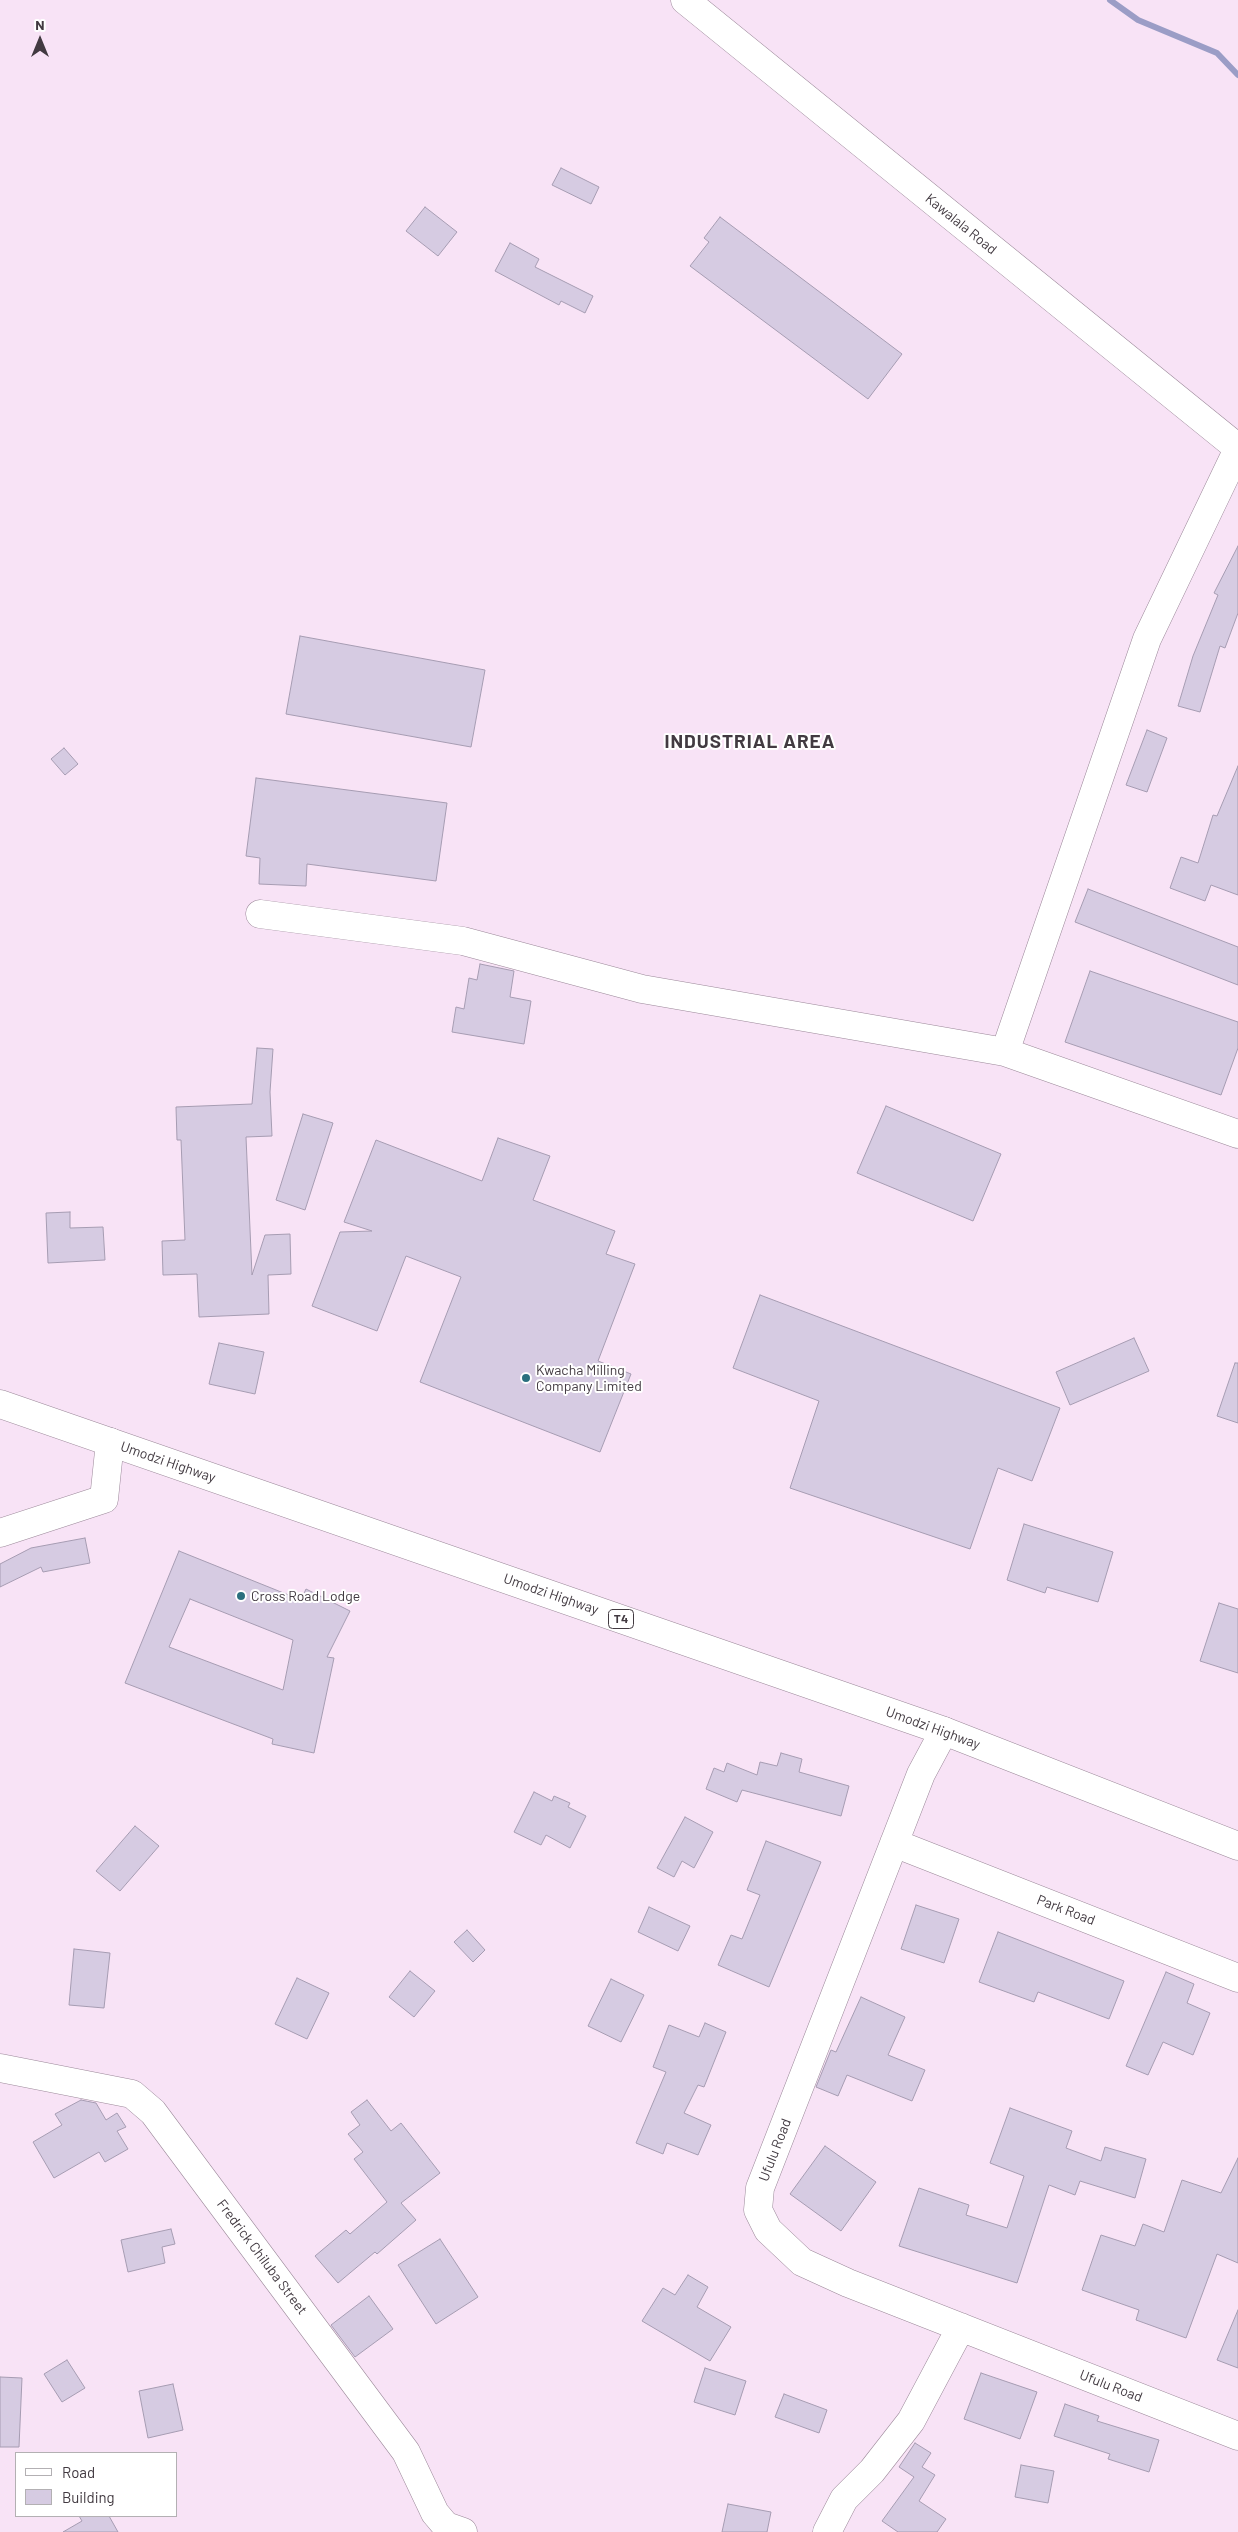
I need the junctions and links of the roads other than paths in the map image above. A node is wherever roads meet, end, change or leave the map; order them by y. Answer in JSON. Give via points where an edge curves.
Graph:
{"nodes":[{"id":1,"x":684,"y":0,"type":"edge"},
{"id":2,"x":1238,"y":448,"type":"edge"},
{"id":3,"x":260,"y":914,"type":"dead end"},
{"id":4,"x":1005,"y":1052,"type":"junction"},
{"id":5,"x":1238,"y":1134,"type":"edge"},
{"id":6,"x":0,"y":1404,"type":"edge"},
{"id":7,"x":110,"y":1442,"type":"junction"},
{"id":8,"x":0,"y":1534,"type":"edge"},
{"id":9,"x":944,"y":1731,"type":"junction"},
{"id":10,"x":894,"y":1843,"type":"junction"},
{"id":11,"x":1238,"y":1846,"type":"edge"},
{"id":12,"x":1238,"y":1978,"type":"edge"},
{"id":13,"x":0,"y":2068,"type":"edge"},
{"id":14,"x":960,"y":2327,"type":"junction"},
{"id":15,"x":1238,"y":2436,"type":"edge"},
{"id":16,"x":463,"y":2532,"type":"edge"},
{"id":17,"x":827,"y":2532,"type":"edge"}],
"edges":[{"from":1,"to":2,"type":"main road","name":"Kawalala Road"},
{"from":2,"to":4,"type":"main road","via":[[1146,638]]},
{"from":3,"to":4,"type":"main road","via":[[464,941],[642,989]]},
{"from":4,"to":5,"type":"main road"},
{"from":6,"to":7,"type":"main road","name":"Umodzi Highway","number":"T4"},
{"from":7,"to":8,"type":"main road","via":[[104,1498]]},
{"from":7,"to":9,"type":"main road","name":"Umodzi Highway","number":"T4"},
{"from":9,"to":10,"type":"main road","name":"Ufulu Road","via":[[921,1774]]},
{"from":9,"to":11,"type":"main road","name":"Umodzi Highway","number":"T4"},
{"from":10,"to":12,"type":"main road","name":"Park Road"},
{"from":10,"to":14,"type":"main road","name":"Ufulu Road","via":[[760,2188],[758,2210],[768,2230],[802,2262]]},
{"from":13,"to":16,"type":"main road","name":"Fredrick Chiluba Street","via":[[132,2094],[153,2112],[406,2452],[435,2513],[446,2526]]},
{"from":14,"to":15,"type":"main road","name":"Ufulu Road"},
{"from":14,"to":17,"type":"main road","via":[[911,2421],[872,2471],[844,2499]]}]}
